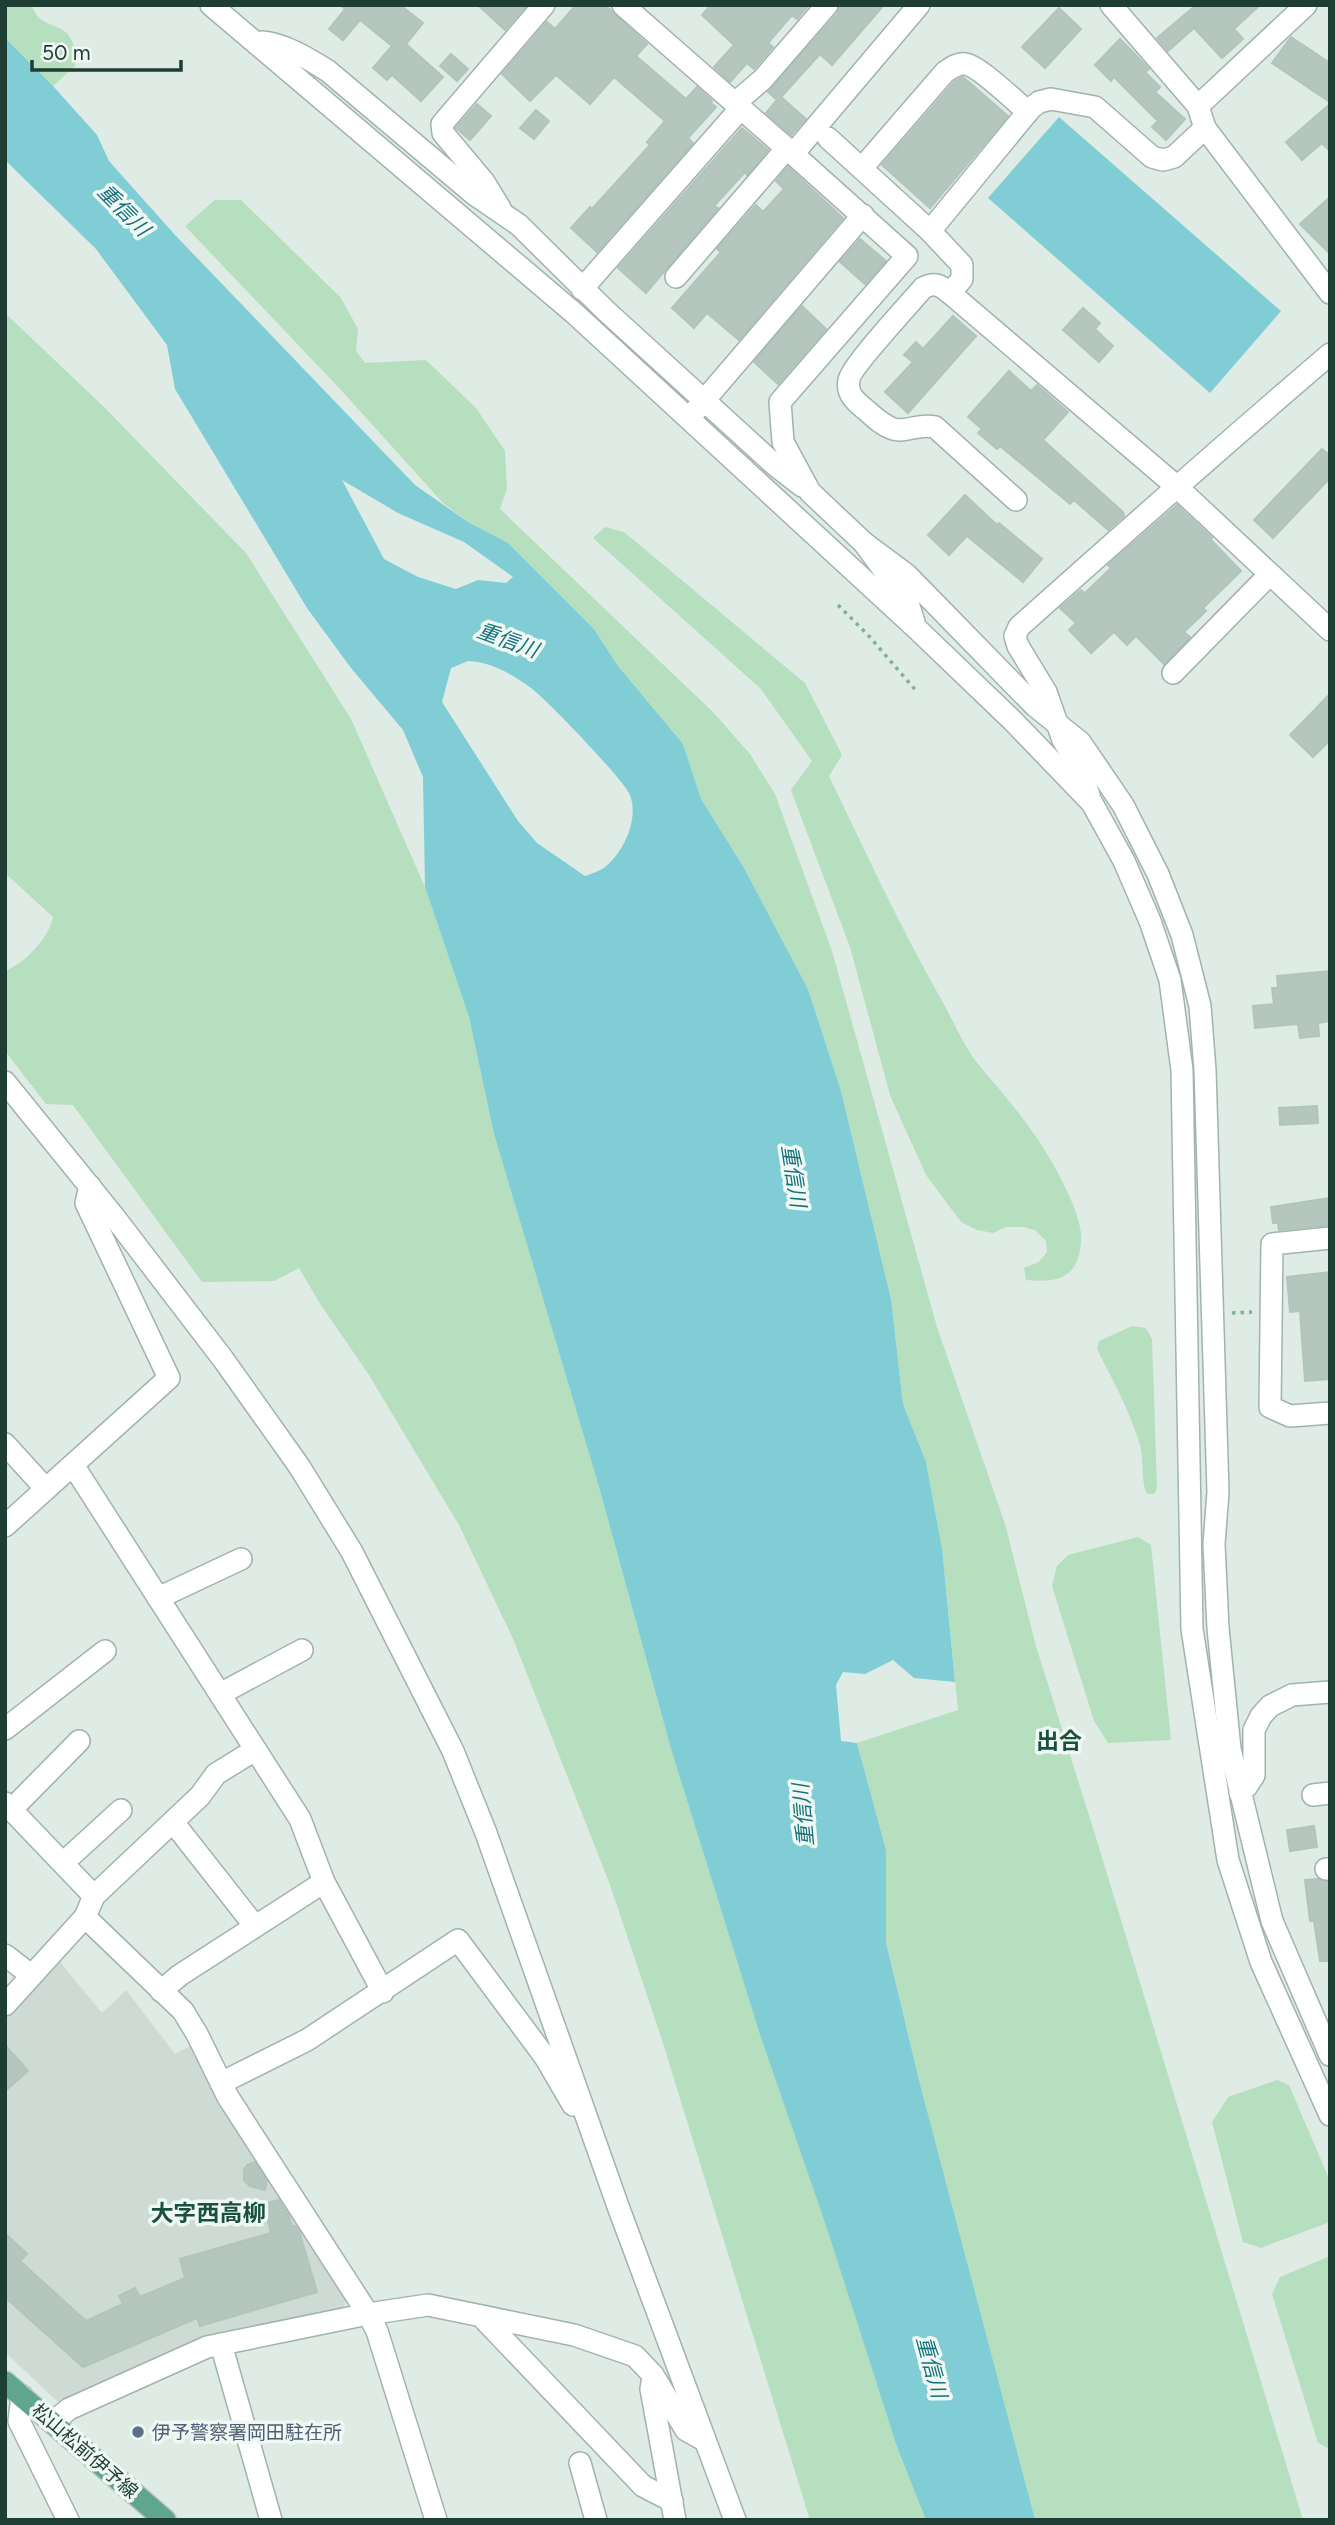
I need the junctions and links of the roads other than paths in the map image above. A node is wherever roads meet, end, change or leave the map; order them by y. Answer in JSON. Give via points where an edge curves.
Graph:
{"nodes":[{"id":1,"x":211,"y":5,"type":"edge"},
{"id":2,"x":544,"y":5,"type":"edge"},
{"id":3,"x":623,"y":5,"type":"edge"},
{"id":4,"x":827,"y":5,"type":"edge"},
{"id":5,"x":919,"y":5,"type":"edge"},
{"id":6,"x":1111,"y":5,"type":"edge"},
{"id":7,"x":1306,"y":5,"type":"edge"},
{"id":8,"x":257,"y":43,"type":"junction"},
{"id":9,"x":738,"y":106,"type":"junction"},
{"id":10,"x":1198,"y":106,"type":"junction"},
{"id":11,"x":1028,"y":112,"type":"junction"},
{"id":12,"x":1205,"y":128,"type":"junction"},
{"id":13,"x":828,"y":138,"type":"dead end"},
{"id":14,"x":790,"y":151,"type":"junction"},
{"id":15,"x":862,"y":168,"type":"junction"},
{"id":16,"x":503,"y":213,"type":"junction"},
{"id":17,"x":863,"y":215,"type":"junction"},
{"id":18,"x":930,"y":231,"type":"junction"},
{"id":19,"x":676,"y":277,"type":"dead end"},
{"id":20,"x":545,"y":288,"type":"junction"},
{"id":21,"x":582,"y":289,"type":"junction"},
{"id":22,"x":950,"y":293,"type":"junction"},
{"id":23,"x":1330,"y":293,"type":"edge"},
{"id":24,"x":1330,"y":354,"type":"edge"},
{"id":25,"x":705,"y":400,"type":"junction"},
{"id":26,"x":688,"y":418,"type":"junction"},
{"id":27,"x":1176,"y":486,"type":"junction"},
{"id":28,"x":810,"y":492,"type":"junction"},
{"id":29,"x":1016,"y":500,"type":"dead end"},
{"id":30,"x":864,"y":543,"type":"junction"},
{"id":31,"x":1270,"y":574,"type":"junction"},
{"id":32,"x":916,"y":628,"type":"junction"},
{"id":33,"x":1330,"y":630,"type":"edge"},
{"id":34,"x":1173,"y":673,"type":"dead end"},
{"id":35,"x":1056,"y":723,"type":"junction"},
{"id":36,"x":1092,"y":803,"type":"junction"},
{"id":37,"x":9,"y":1091,"type":"edge"},
{"id":38,"x":90,"y":1186,"type":"junction"},
{"id":39,"x":1330,"y":1238,"type":"edge"},
{"id":40,"x":1330,"y":1413,"type":"edge"},
{"id":41,"x":5,"y":1444,"type":"edge"},
{"id":42,"x":73,"y":1465,"type":"junction"},
{"id":43,"x":46,"y":1489,"type":"junction"},
{"id":44,"x":5,"y":1527,"type":"edge"},
{"id":45,"x":241,"y":1559,"type":"dead end"},
{"id":46,"x":158,"y":1598,"type":"junction"},
{"id":47,"x":302,"y":1650,"type":"dead end"},
{"id":48,"x":105,"y":1651,"type":"dead end"},
{"id":49,"x":1330,"y":1692,"type":"edge"},
{"id":50,"x":220,"y":1694,"type":"junction"},
{"id":51,"x":5,"y":1729,"type":"edge"},
{"id":52,"x":79,"y":1741,"type":"dead end"},
{"id":53,"x":255,"y":1750,"type":"junction"},
{"id":54,"x":1240,"y":1793,"type":"junction"},
{"id":55,"x":9,"y":1806,"type":"edge"},
{"id":56,"x":121,"y":1810,"type":"dead end"},
{"id":57,"x":173,"y":1822,"type":"junction"},
{"id":58,"x":1228,"y":1860,"type":"junction"},
{"id":59,"x":63,"y":1863,"type":"junction"},
{"id":60,"x":324,"y":1882,"type":"junction"},
{"id":61,"x":94,"y":1896,"type":"junction"},
{"id":62,"x":85,"y":1917,"type":"junction"},
{"id":63,"x":1272,"y":1921,"type":"junction"},
{"id":64,"x":254,"y":1926,"type":"junction"},
{"id":65,"x":5,"y":1955,"type":"edge"},
{"id":66,"x":31,"y":1975,"type":"junction"},
{"id":67,"x":161,"y":1991,"type":"junction"},
{"id":68,"x":383,"y":1992,"type":"junction"},
{"id":69,"x":5,"y":2005,"type":"edge"},
{"id":70,"x":1330,"y":2055,"type":"edge"},
{"id":71,"x":221,"y":2083,"type":"junction"},
{"id":72,"x":584,"y":2111,"type":"junction"},
{"id":73,"x":1330,"y":2115,"type":"edge"},
{"id":74,"x":369,"y":2314,"type":"junction"},
{"id":75,"x":481,"y":2316,"type":"junction"},
{"id":76,"x":221,"y":2344,"type":"junction"},
{"id":77,"x":653,"y":2375,"type":"junction"},
{"id":78,"x":5,"y":2382,"type":"edge"},
{"id":79,"x":22,"y":2396,"type":"junction"},
{"id":80,"x":53,"y":2422,"type":"junction"},
{"id":81,"x":704,"y":2440,"type":"junction"},
{"id":82,"x":580,"y":2463,"type":"dead end"},
{"id":83,"x":674,"y":2510,"type":"edge"},
{"id":84,"x":68,"y":2520,"type":"edge"},
{"id":85,"x":165,"y":2520,"type":"edge"},
{"id":86,"x":271,"y":2520,"type":"edge"},
{"id":87,"x":436,"y":2520,"type":"edge"},
{"id":88,"x":596,"y":2520,"type":"edge"},
{"id":89,"x":735,"y":2520,"type":"edge"}],
"edges":[{"from":1,"to":8,"type":"street"},
{"from":2,"to":16,"type":"street","via":[[442,124],[443,132]]},
{"from":3,"to":9,"type":"street"},
{"from":4,"to":9,"type":"street"},
{"from":5,"to":14,"type":"street"},
{"from":6,"to":10,"type":"street"},
{"from":7,"to":10,"type":"street"},
{"from":8,"to":16,"type":"street","via":[[278,46],[328,71],[474,194]]},
{"from":8,"to":20,"type":"street"},
{"from":9,"to":14,"type":"street"},
{"from":9,"to":21,"type":"street"},
{"from":10,"to":12,"type":"street"},
{"from":11,"to":12,"type":"street","via":[[1051,99],[1095,107],[1152,157],[1163,160],[1174,157]]},
{"from":11,"to":15,"type":"street","via":[[979,71],[966,63],[956,65],[944,72]]},
{"from":11,"to":18,"type":"street"},
{"from":12,"to":23,"type":"street"},
{"from":13,"to":15,"type":"street"},
{"from":14,"to":17,"type":"street"},
{"from":14,"to":19,"type":"street"},
{"from":15,"to":18,"type":"street"},
{"from":16,"to":20,"type":"street","via":[[539,268]]},
{"from":16,"to":21,"type":"street"},
{"from":17,"to":25,"type":"street"},
{"from":17,"to":28,"type":"street","via":[[907,256],[780,402],[783,442]]},
{"from":18,"to":22,"type":"street","via":[[962,265],[962,279]]},
{"from":20,"to":26,"type":"street"},
{"from":21,"to":25,"type":"street"},
{"from":22,"to":27,"type":"street"},
{"from":22,"to":29,"type":"street","via":[[940,285],[923,288],[850,373],[849,391],[893,429],[924,424],[935,427]]},
{"from":24,"to":27,"type":"street"},
{"from":25,"to":26,"type":"street"},
{"from":25,"to":28,"type":"street"},
{"from":26,"to":32,"type":"street"},
{"from":27,"to":31,"type":"street"},
{"from":27,"to":35,"type":"street","via":[[1018,627],[1018,646],[1046,692]]},
{"from":28,"to":30,"type":"street"},
{"from":30,"to":32,"type":"street","via":[[908,603]]},
{"from":30,"to":35,"type":"street","via":[[907,575]]},
{"from":31,"to":33,"type":"street"},
{"from":31,"to":34,"type":"street"},
{"from":32,"to":36,"type":"street"},
{"from":35,"to":36,"type":"street"},
{"from":35,"to":54,"type":"street","via":[[1080,743],[1124,805],[1182,936],[1200,1006],[1218,1492],[1214,1545],[1218,1628],[1230,1749]]},
{"from":36,"to":58,"type":"street","via":[[1124,861],[1170,980],[1182,1070],[1192,1629]]},
{"from":37,"to":38,"type":"street"},
{"from":38,"to":42,"type":"street","via":[[86,1203],[169,1378]]},
{"from":38,"to":72,"type":"street","via":[[231,1369],[352,1552],[453,1751]]},
{"from":39,"to":40,"type":"street","via":[[1272,1244],[1270,1407],[1290,1416]]},
{"from":41,"to":43,"type":"street"},
{"from":42,"to":43,"type":"street"},
{"from":42,"to":46,"type":"street"},
{"from":43,"to":44,"type":"street"},
{"from":45,"to":46,"type":"street"},
{"from":46,"to":50,"type":"street"},
{"from":47,"to":50,"type":"street"},
{"from":48,"to":51,"type":"street"},
{"from":49,"to":54,"type":"street","via":[[1292,1695],[1261,1716],[1254,1730],[1254,1775]]},
{"from":50,"to":53,"type":"street"},
{"from":52,"to":55,"type":"street"},
{"from":53,"to":57,"type":"street","via":[[216,1774]]},
{"from":53,"to":60,"type":"street","via":[[300,1819]]},
{"from":54,"to":63,"type":"street"},
{"from":55,"to":59,"type":"street"},
{"from":56,"to":59,"type":"street"},
{"from":57,"to":61,"type":"street"},
{"from":57,"to":64,"type":"street"},
{"from":58,"to":63,"type":"street"},
{"from":58,"to":73,"type":"street","via":[[1261,1962]]},
{"from":59,"to":61,"type":"street"},
{"from":60,"to":64,"type":"street"},
{"from":60,"to":68,"type":"street"},
{"from":61,"to":62,"type":"street"},
{"from":62,"to":66,"type":"street"},
{"from":62,"to":67,"type":"street"},
{"from":63,"to":70,"type":"street"},
{"from":64,"to":67,"type":"street"},
{"from":65,"to":66,"type":"street"},
{"from":66,"to":69,"type":"street"},
{"from":67,"to":71,"type":"street","via":[[183,2011]]},
{"from":68,"to":71,"type":"street","via":[[307,2040]]},
{"from":68,"to":72,"type":"street","via":[[458,1940],[545,2057],[571,2104]]},
{"from":71,"to":74,"type":"street"},
{"from":72,"to":81,"type":"street"},
{"from":74,"to":75,"type":"street","via":[[428,2305]]},
{"from":74,"to":76,"type":"street"},
{"from":74,"to":87,"type":"street"},
{"from":75,"to":77,"type":"street","via":[[574,2334],[635,2356]]},
{"from":75,"to":83,"type":"street","via":[[643,2486]]},
{"from":76,"to":80,"type":"street","via":[[69,2409]]},
{"from":76,"to":86,"type":"street"},
{"from":77,"to":81,"type":"street","via":[[686,2430]]},
{"from":77,"to":83,"type":"street","via":[[651,2389]]},
{"from":78,"to":79,"type":"main road","name":"松山松前伊予線"},
{"from":79,"to":80,"type":"main road","name":"松山松前伊予線"},
{"from":79,"to":84,"type":"street","via":[[19,2421]]},
{"from":80,"to":85,"type":"main road","name":"松山松前伊予線"},
{"from":81,"to":89,"type":"street"},
{"from":82,"to":88,"type":"street"}]}
